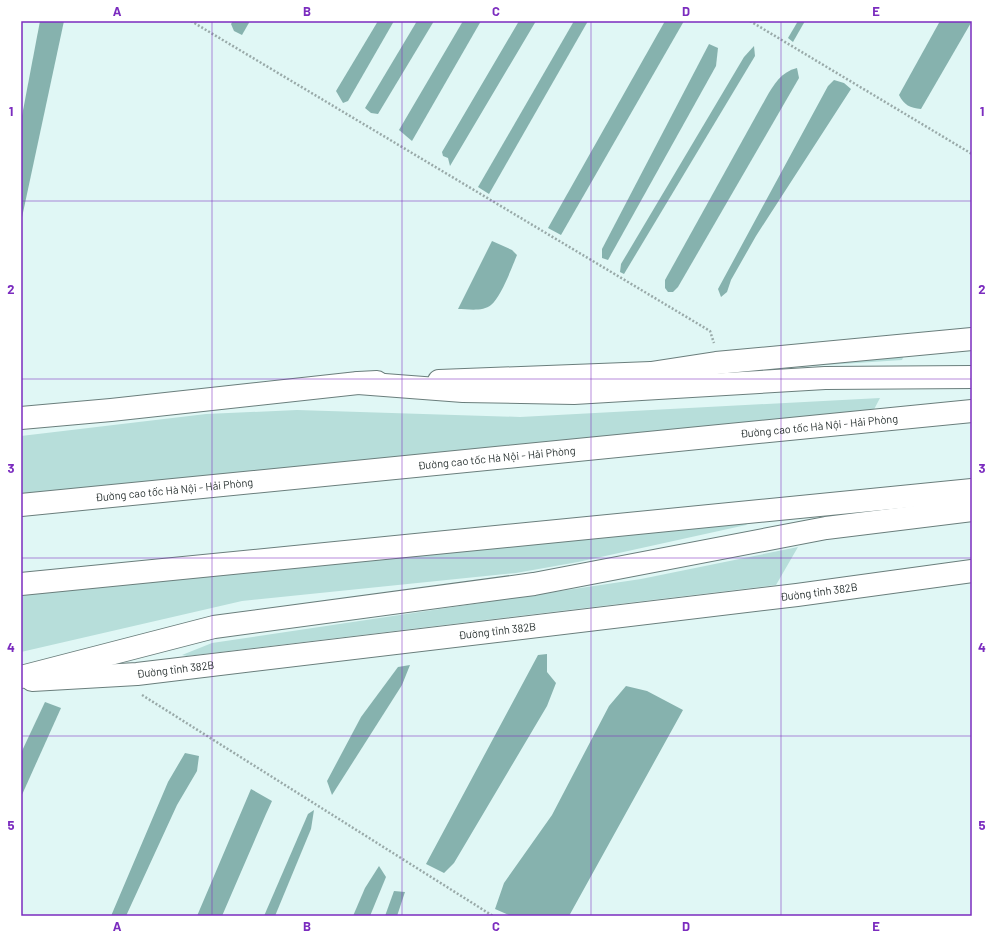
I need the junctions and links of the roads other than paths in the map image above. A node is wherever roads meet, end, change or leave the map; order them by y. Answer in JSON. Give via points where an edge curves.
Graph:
{"nodes":[{"id":1,"x":972,"y":339,"type":"edge"},
{"id":2,"x":972,"y":377,"type":"edge"},
{"id":3,"x":358,"y":382,"type":"junction"},
{"id":4,"x":972,"y":411,"type":"edge"},
{"id":5,"x":21,"y":418,"type":"edge"},
{"id":6,"x":972,"y":490,"type":"edge"},
{"id":7,"x":21,"y":505,"type":"edge"},
{"id":8,"x":972,"y":510,"type":"edge"},
{"id":9,"x":972,"y":571,"type":"edge"},
{"id":10,"x":21,"y":584,"type":"edge"},
{"id":11,"x":21,"y":677,"type":"edge"},
{"id":12,"x":21,"y":680,"type":"edge"}],
"edges":[{"from":1,"to":3,"type":"main road","via":[[716,363],[651,373]]},
{"from":2,"to":3,"type":"main road","via":[[825,378],[574,393],[463,391]]},
{"from":3,"to":5,"type":"main road"},
{"from":4,"to":7,"type":"main road","name":"Đường cao tốc Hà Nội - Hải Phòng"},
{"from":6,"to":10,"type":"main road"},
{"from":8,"to":11,"type":"main road","via":[[826,528],[534,584],[214,627]]},
{"from":9,"to":12,"type":"main road","name":"Đường tỉnh 382B","via":[[797,595],[138,674]]}]}
